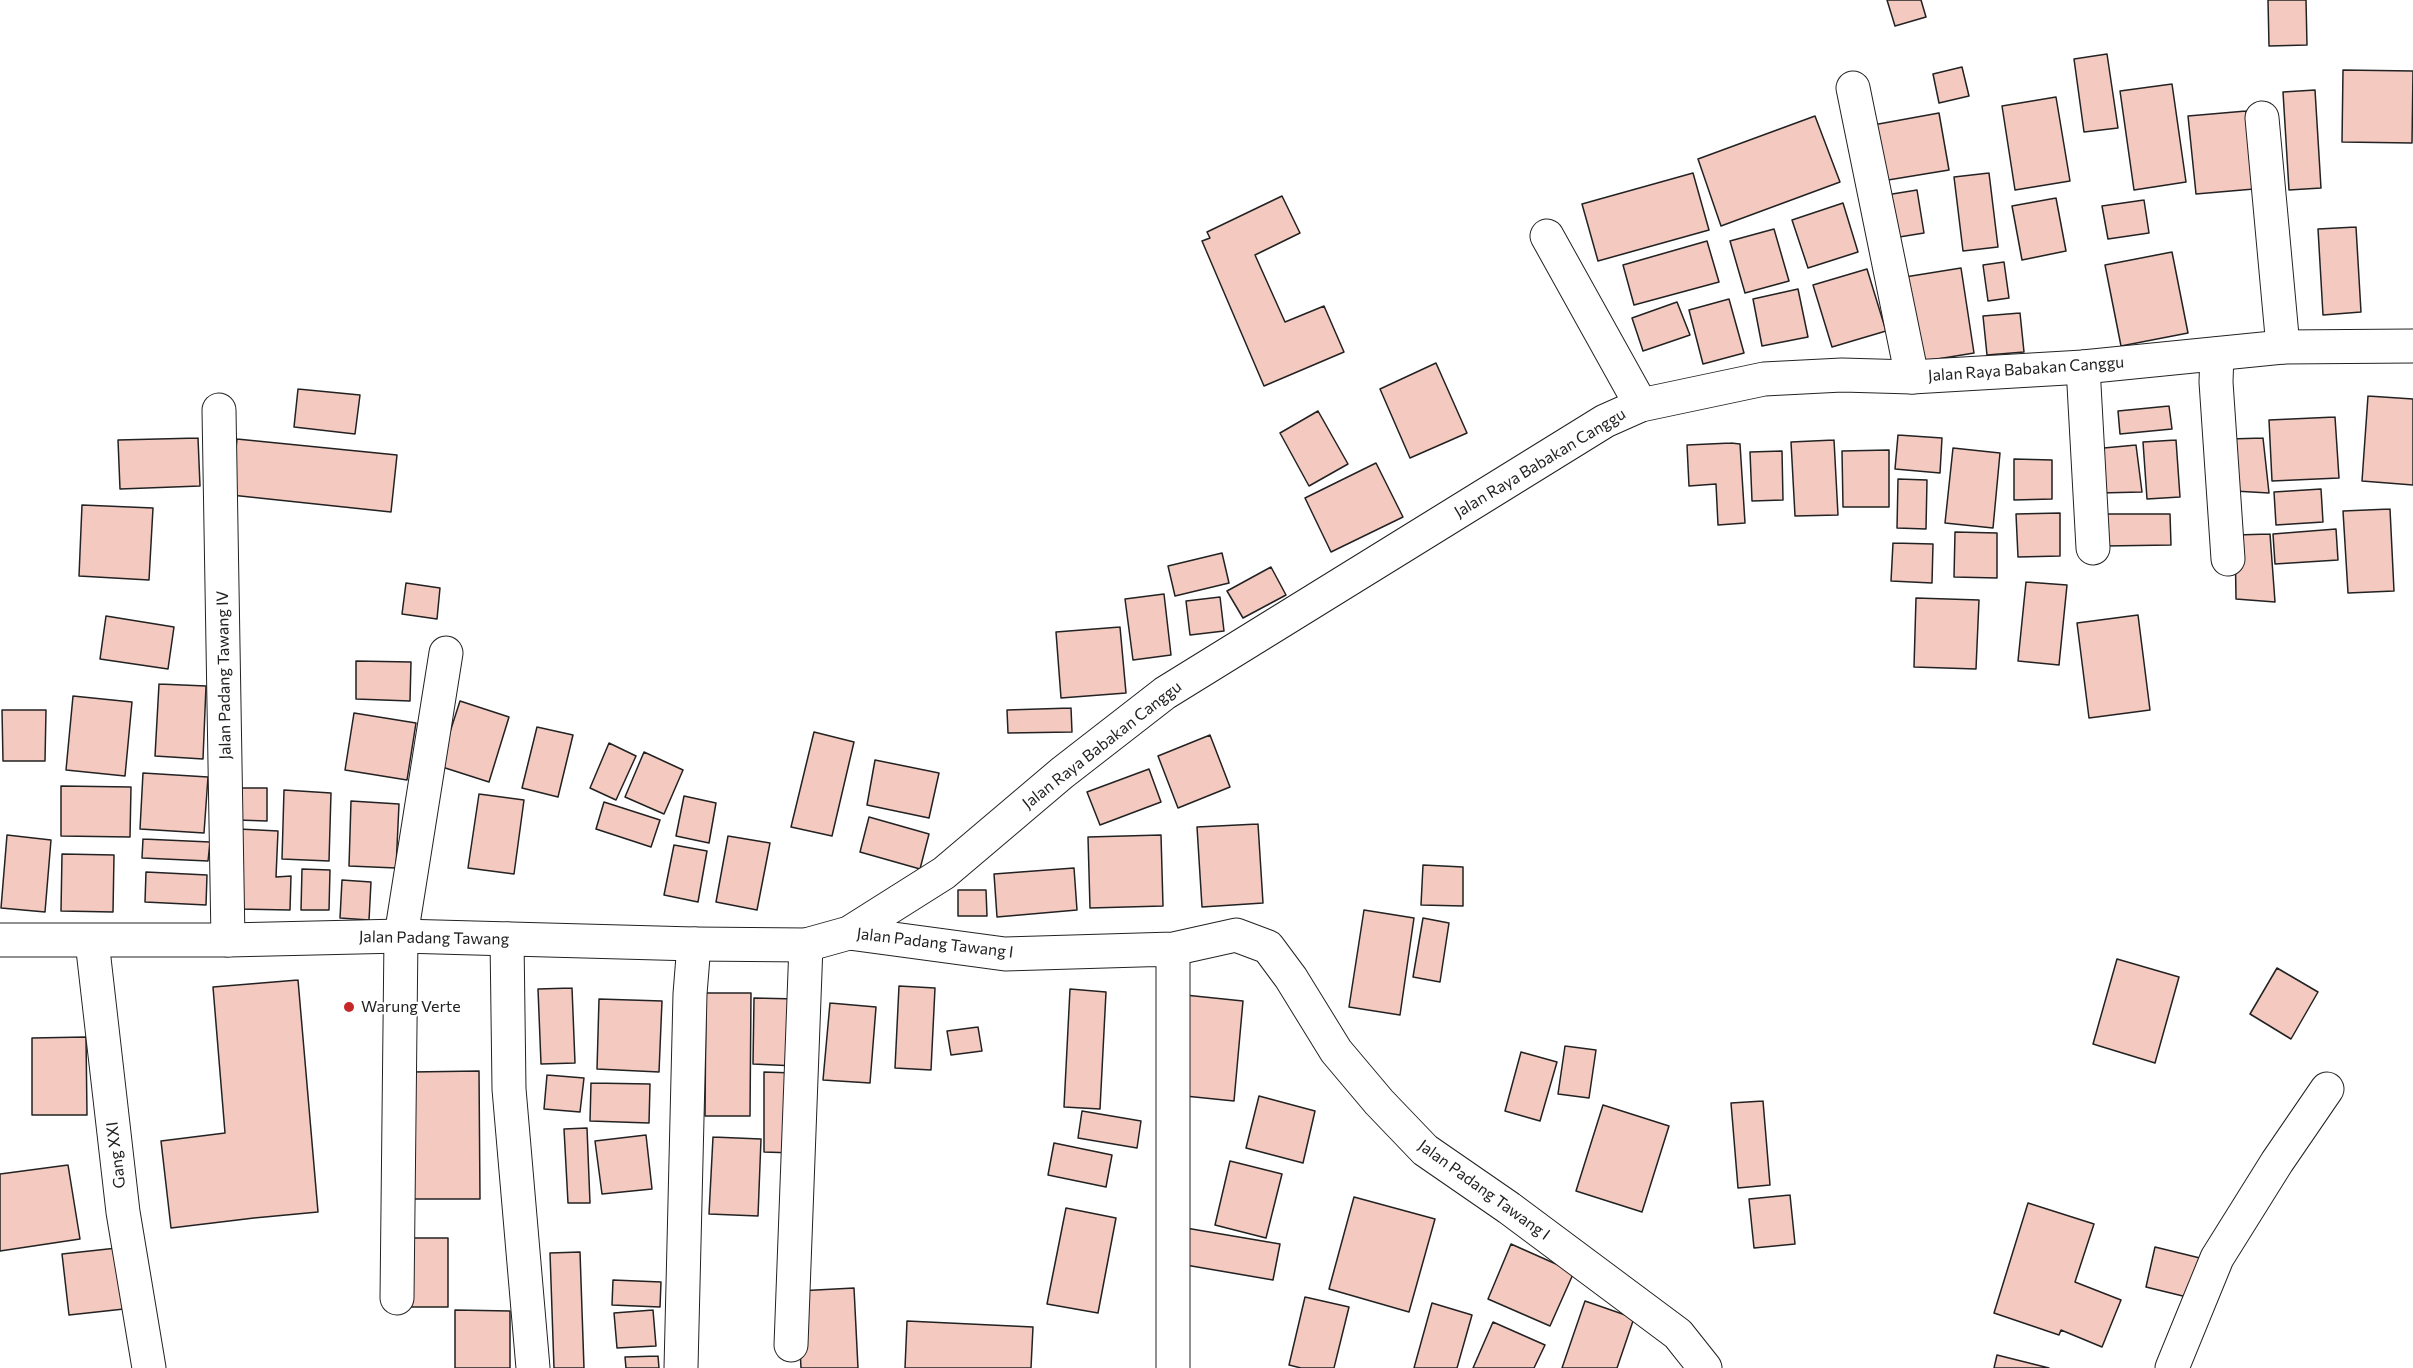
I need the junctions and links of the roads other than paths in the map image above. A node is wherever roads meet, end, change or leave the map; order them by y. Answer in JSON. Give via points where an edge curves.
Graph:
{"nodes":[{"id":1,"x":1853,"y":88,"type":"dead end"},
{"id":2,"x":2262,"y":118,"type":"dead end"},
{"id":3,"x":1547,"y":236,"type":"dead end"},
{"id":4,"x":2413,"y":346,"type":"edge"},
{"id":5,"x":2283,"y":347,"type":"junction"},
{"id":6,"x":2217,"y":354,"type":"junction"},
{"id":7,"x":2083,"y":367,"type":"junction"},
{"id":8,"x":1912,"y":377,"type":"junction"},
{"id":9,"x":1641,"y":405,"type":"junction"},
{"id":10,"x":219,"y":410,"type":"dead end"},
{"id":11,"x":2093,"y":548,"type":"dead end"},
{"id":12,"x":2228,"y":559,"type":"dead end"},
{"id":13,"x":446,"y":653,"type":"dead end"},
{"id":14,"x":856,"y":928,"type":"junction"},
{"id":15,"x":400,"y":936,"type":"junction"},
{"id":16,"x":507,"y":939,"type":"junction"},
{"id":17,"x":0,"y":940,"type":"edge"},
{"id":18,"x":228,"y":940,"type":"junction"},
{"id":19,"x":92,"y":941,"type":"junction"},
{"id":20,"x":694,"y":944,"type":"junction"},
{"id":21,"x":806,"y":945,"type":"junction"},
{"id":22,"x":1173,"y":949,"type":"junction"},
{"id":23,"x":2326,"y":1089,"type":"dead end"},
{"id":24,"x":397,"y":1298,"type":"dead end"},
{"id":25,"x":791,"y":1345,"type":"dead end"},
{"id":26,"x":149,"y":1368,"type":"edge"},
{"id":27,"x":533,"y":1368,"type":"edge"},
{"id":28,"x":681,"y":1368,"type":"edge"},
{"id":29,"x":1173,"y":1368,"type":"edge"},
{"id":30,"x":1705,"y":1368,"type":"edge"},
{"id":31,"x":2172,"y":1368,"type":"edge"}],
"edges":[{"from":1,"to":8,"type":"street"},
{"from":2,"to":5,"type":"street"},
{"from":3,"to":9,"type":"street"},
{"from":4,"to":5,"type":"street","name":"Jalan Raya Babakan Canggu"},
{"from":5,"to":6,"type":"street","name":"Jalan Raya Babakan Canggu"},
{"from":6,"to":7,"type":"street","name":"Jalan Raya Babakan Canggu"},
{"from":6,"to":12,"type":"street"},
{"from":7,"to":8,"type":"street","name":"Jalan Raya Babakan Canggu"},
{"from":7,"to":11,"type":"street"},
{"from":8,"to":9,"type":"street","name":"Jalan Raya Babakan Canggu","via":[[1764,379]]},
{"from":9,"to":14,"type":"street","name":"Jalan Raya Babakan Canggu","via":[[1605,421],[1165,693],[1062,772],[944,873]]},
{"from":10,"to":18,"type":"street","name":"Jalan Padang Tawang IV"},
{"from":13,"to":15,"type":"street"},
{"from":14,"to":21,"type":"street","name":"Jalan Padang Tawang"},
{"from":14,"to":22,"type":"street","name":"Jalan Padang Tawang I","via":[[1005,954]]},
{"from":15,"to":16,"type":"street","name":"Jalan Padang Tawang"},
{"from":15,"to":18,"type":"street","name":"Jalan Padang Tawang"},
{"from":15,"to":24,"type":"street"},
{"from":16,"to":20,"type":"street","name":"Jalan Padang Tawang"},
{"from":16,"to":27,"type":"street","via":[[509,1089]]},
{"from":17,"to":19,"type":"street","name":"Jalan Padang Tawang"},
{"from":18,"to":19,"type":"street","name":"Jalan Padang Tawang"},
{"from":19,"to":26,"type":"street","name":"Gang XXI","via":[[123,1212]]},
{"from":20,"to":21,"type":"street","name":"Jalan Padang Tawang"},
{"from":20,"to":28,"type":"street"},
{"from":21,"to":25,"type":"street"},
{"from":22,"to":29,"type":"street"},
{"from":22,"to":30,"type":"street","name":"Jalan Padang Tawang I","via":[[1236,935],[1268,947],[1292,978],[1336,1051],[1425,1150],[1678,1334]]},
{"from":23,"to":31,"type":"street","via":[[2217,1258]]}]}
